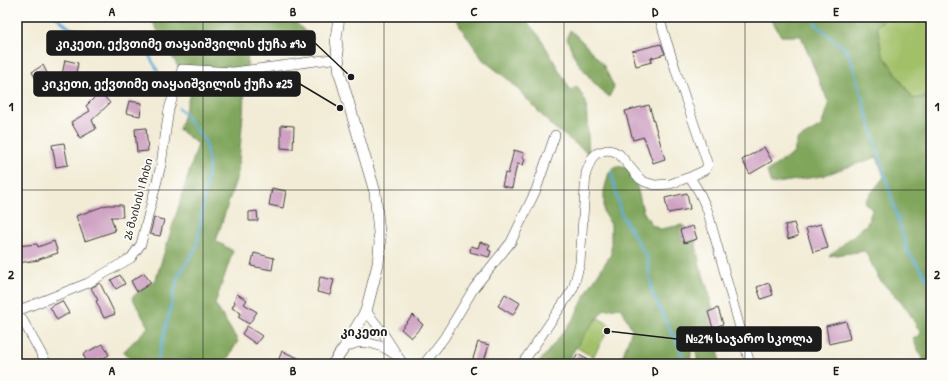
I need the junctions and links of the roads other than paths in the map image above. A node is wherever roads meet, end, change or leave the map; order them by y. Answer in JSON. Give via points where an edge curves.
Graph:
{"nodes":[{"id":1,"x":339,"y":17,"type":"edge"},
{"id":2,"x":659,"y":17,"type":"edge"},
{"id":3,"x":340,"y":58,"type":"junction"},
{"id":4,"x":555,"y":135,"type":"dead end"},
{"id":5,"x":690,"y":177,"type":"junction"},
{"id":6,"x":17,"y":311,"type":"edge"},
{"id":7,"x":366,"y":311,"type":"junction"},
{"id":8,"x":344,"y":348,"type":"junction"},
{"id":9,"x":402,"y":362,"type":"edge"},
{"id":10,"x":47,"y":364,"type":"edge"},
{"id":11,"x":332,"y":364,"type":"edge"},
{"id":12,"x":424,"y":364,"type":"edge"},
{"id":13,"x":522,"y":364,"type":"edge"},
{"id":14,"x":750,"y":364,"type":"edge"}],
"edges":[{"from":1,"to":3,"type":"street","via":[[336,39]]},
{"from":2,"to":5,"type":"street","via":[[708,165],[705,170]]},
{"from":3,"to":6,"type":"street","name":"26 მაისის I ჩიხი","via":[[234,72],[182,69],[169,109],[161,165],[141,244],[131,258],[88,283]]},
{"from":3,"to":7,"type":"street","via":[[340,74],[375,192],[380,243],[378,264]]},
{"from":4,"to":12,"type":"street","via":[[536,190],[511,242],[474,288],[444,338]]},
{"from":5,"to":13,"type":"street","via":[[670,184],[655,185],[640,179],[619,154],[613,151],[597,153],[592,158],[586,173],[580,264],[573,289]]},
{"from":5,"to":14,"type":"street","via":[[707,209]]},
{"from":6,"to":10,"type":"street"},
{"from":7,"to":8,"type":"street"},
{"from":7,"to":9,"type":"street"},
{"from":8,"to":9,"type":"street","via":[[357,343],[375,344],[390,351]]},
{"from":8,"to":11,"type":"street"}]}
